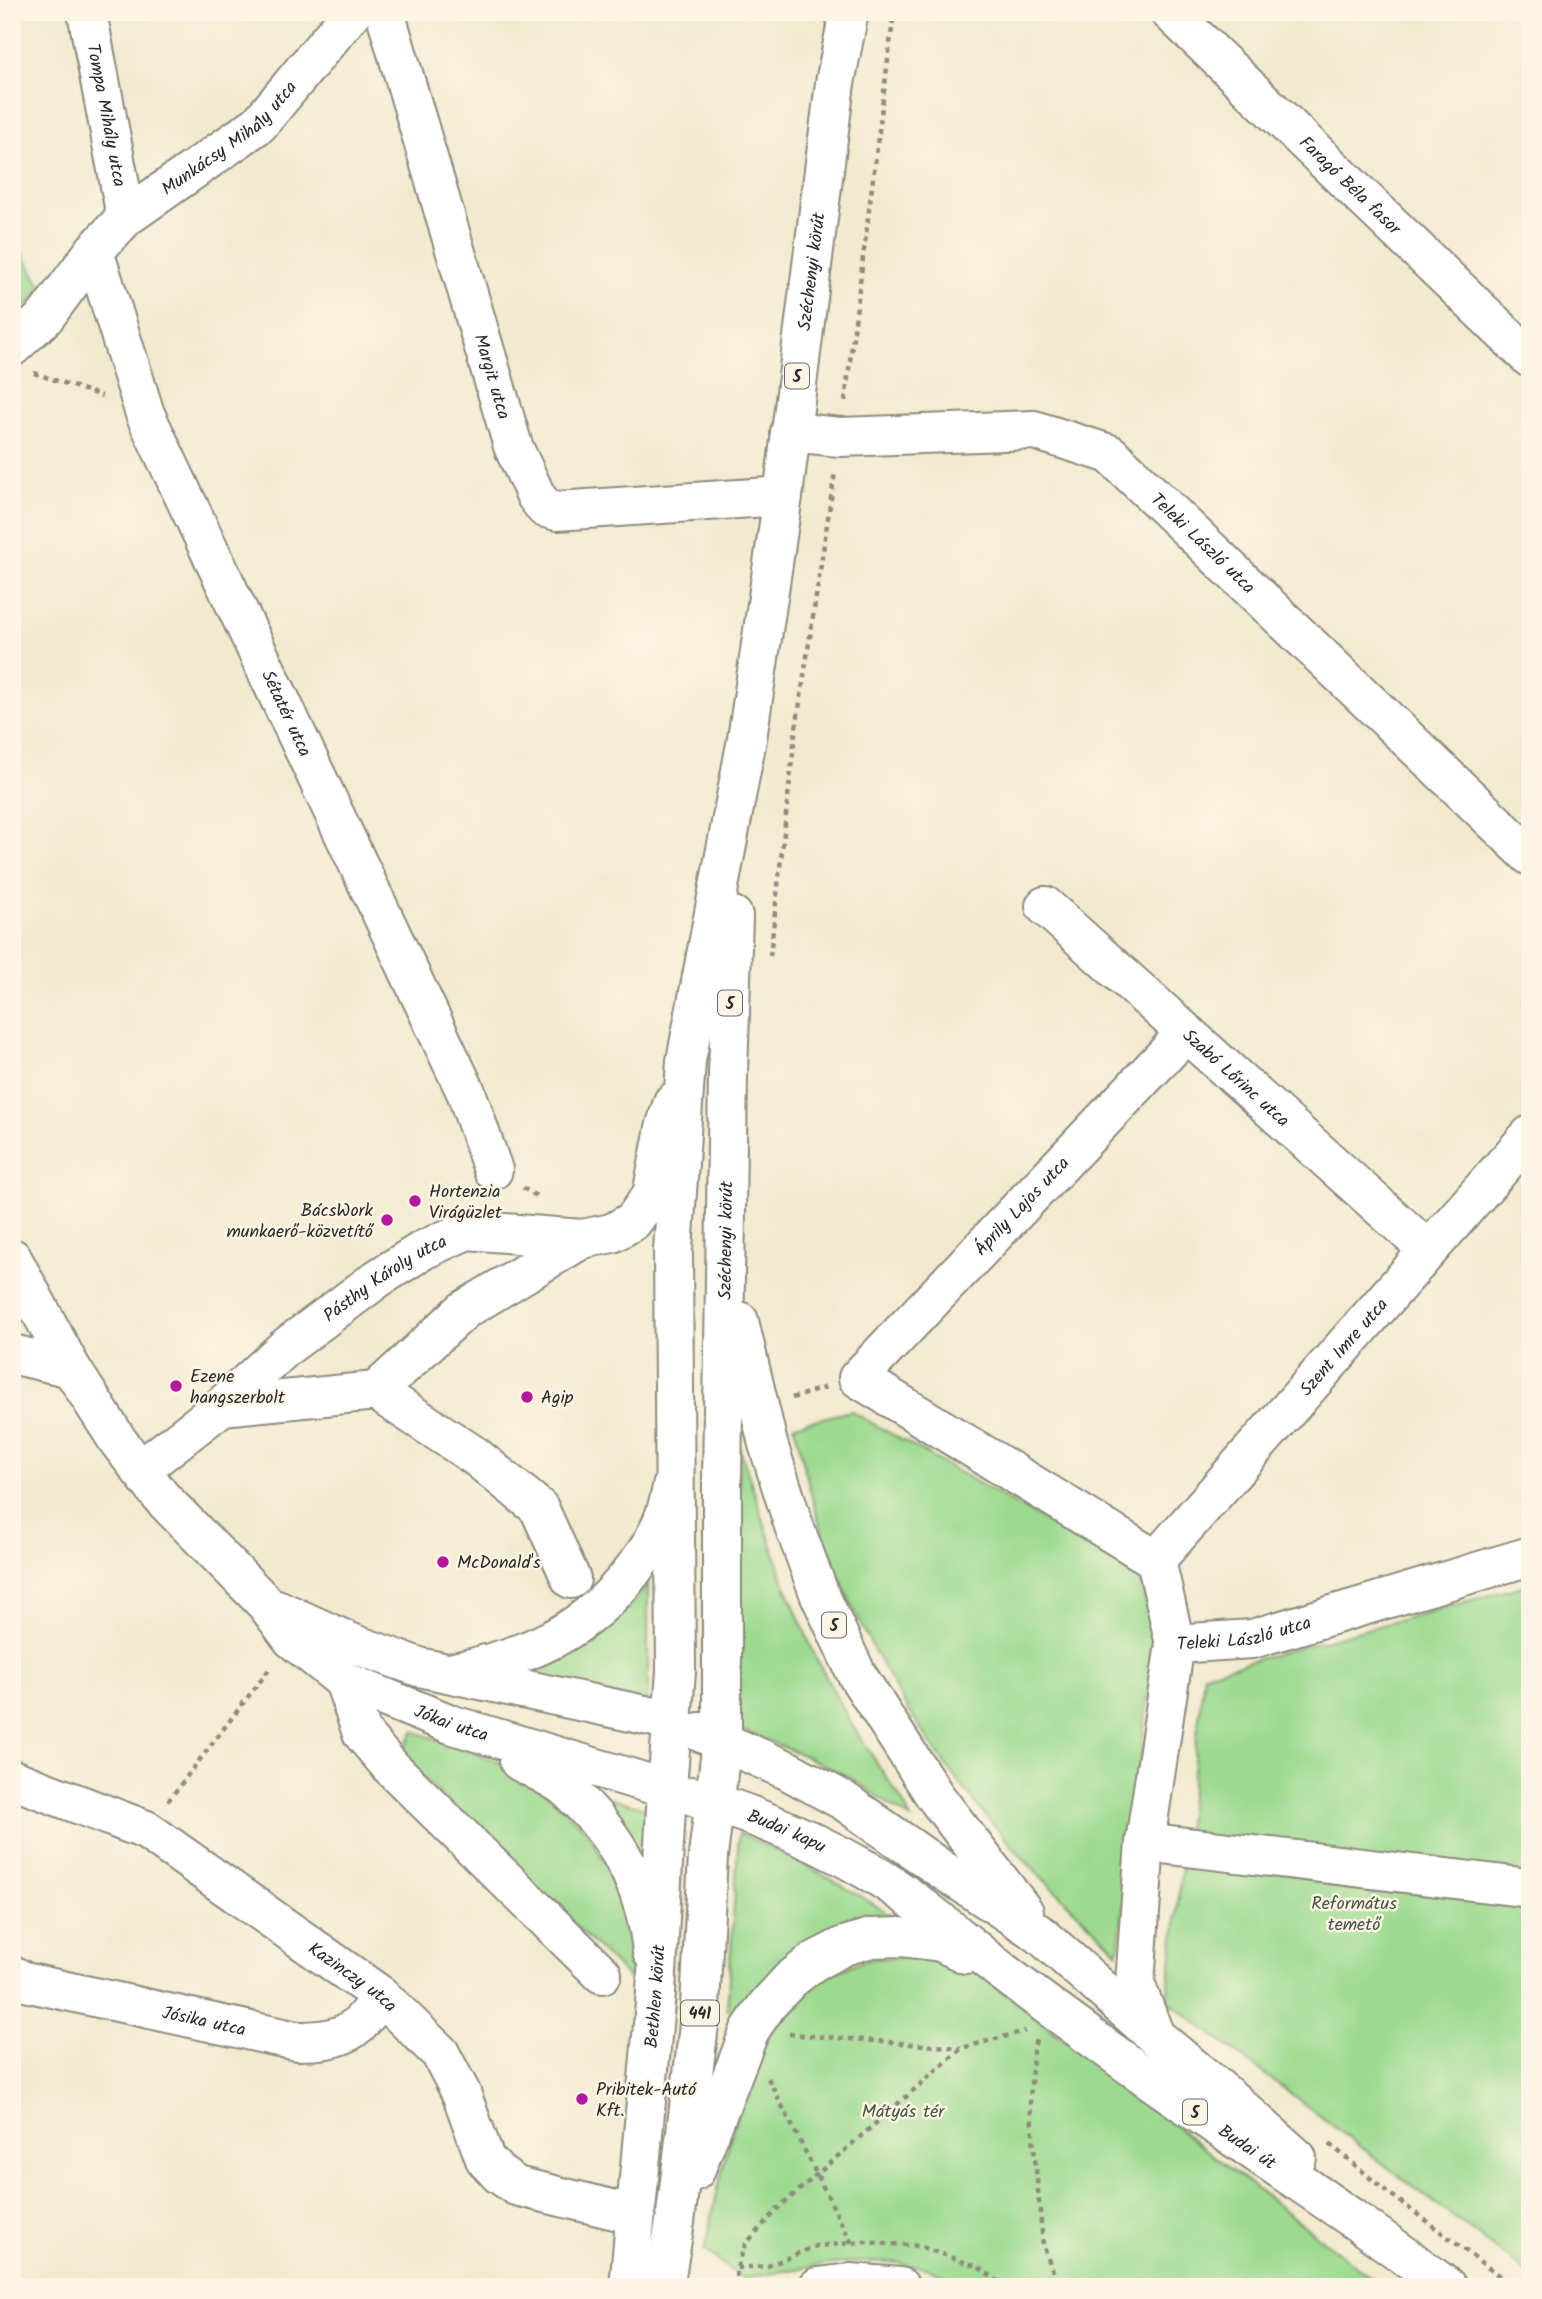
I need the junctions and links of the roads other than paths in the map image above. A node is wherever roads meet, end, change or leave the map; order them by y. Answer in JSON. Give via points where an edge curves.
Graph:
{"nodes":[{"id":1,"x":87,"y":12,"type":"edge"},
{"id":2,"x":352,"y":12,"type":"edge"},
{"id":3,"x":385,"y":12,"type":"edge"},
{"id":4,"x":849,"y":12,"type":"edge"},
{"id":5,"x":1170,"y":12,"type":"edge"},
{"id":6,"x":125,"y":217,"type":"junction"},
{"id":7,"x":94,"y":251,"type":"junction"},
{"id":8,"x":1530,"y":358,"type":"edge"},
{"id":9,"x":22,"y":359,"type":"edge"},
{"id":10,"x":790,"y":432,"type":"junction"},
{"id":11,"x":783,"y":496,"type":"junction"},
{"id":12,"x":747,"y":739,"type":"junction"},
{"id":13,"x":1530,"y":856,"type":"edge"},
{"id":14,"x":1045,"y":906,"type":"dead end"},
{"id":15,"x":1186,"y":1033,"type":"junction"},
{"id":16,"x":686,"y":1060,"type":"junction"},
{"id":17,"x":1530,"y":1135,"type":"edge"},
{"id":18,"x":493,"y":1170,"type":"dead end"},
{"id":19,"x":467,"y":1230,"type":"junction"},
{"id":20,"x":582,"y":1238,"type":"junction"},
{"id":21,"x":1428,"y":1250,"type":"junction"},
{"id":22,"x":12,"y":1258,"type":"edge"},
{"id":23,"x":727,"y":1268,"type":"junction"},
{"id":24,"x":490,"y":1294,"type":"junction"},
{"id":25,"x":12,"y":1354,"type":"edge"},
{"id":26,"x":71,"y":1368,"type":"junction"},
{"id":27,"x":376,"y":1391,"type":"junction"},
{"id":28,"x":222,"y":1406,"type":"junction"},
{"id":29,"x":140,"y":1470,"type":"junction"},
{"id":30,"x":674,"y":1471,"type":"junction"},
{"id":31,"x":1530,"y":1556,"type":"edge"},
{"id":32,"x":1156,"y":1560,"type":"junction"},
{"id":33,"x":571,"y":1579,"type":"dead end"},
{"id":34,"x":266,"y":1604,"type":"junction"},
{"id":35,"x":1175,"y":1644,"type":"junction"},
{"id":36,"x":446,"y":1674,"type":"junction"},
{"id":37,"x":344,"y":1681,"type":"junction"},
{"id":38,"x":674,"y":1721,"type":"junction"},
{"id":39,"x":453,"y":1725,"type":"junction"},
{"id":40,"x":722,"y":1741,"type":"junction"},
{"id":41,"x":12,"y":1779,"type":"edge"},
{"id":42,"x":667,"y":1789,"type":"junction"},
{"id":43,"x":715,"y":1803,"type":"junction"},
{"id":44,"x":1146,"y":1842,"type":"junction"},
{"id":45,"x":1530,"y":1888,"type":"edge"},
{"id":46,"x":1041,"y":1935,"type":"junction"},
{"id":47,"x":1003,"y":1972,"type":"junction"},
{"id":48,"x":602,"y":1973,"type":"dead end"},
{"id":49,"x":12,"y":1975,"type":"edge"},
{"id":50,"x":656,"y":1993,"type":"junction"},
{"id":51,"x":380,"y":1995,"type":"junction"},
{"id":52,"x":1155,"y":2036,"type":"junction"},
{"id":53,"x":636,"y":2215,"type":"junction"},
{"id":54,"x":675,"y":2222,"type":"junction"},
{"id":55,"x":1392,"y":2245,"type":"junction"},
{"id":56,"x":657,"y":2286,"type":"edge"},
{"id":57,"x":818,"y":2287,"type":"edge"},
{"id":58,"x":900,"y":2287,"type":"edge"},
{"id":59,"x":1447,"y":2287,"type":"edge"}],
"edges":[{"from":1,"to":6,"type":"street","name":"Tompa Mihály utca"},
{"from":2,"to":6,"type":"street","name":"Munkácsy Mihály utca","via":[[259,124]]},
{"from":3,"to":11,"type":"street","name":"Margit utca","via":[[513,446],[545,508],[557,511]]},
{"from":4,"to":10,"type":"street","name":"Széchenyi körút","number":"5","via":[[835,83]]},
{"from":5,"to":8,"type":"street","name":"Faragó Béla fasor"},
{"from":6,"to":7,"type":"street","name":"Munkácsy Mihály utca"},
{"from":7,"to":9,"type":"street","name":"Munkácsy Mihály utca","via":[[45,317]]},
{"from":7,"to":18,"type":"street","name":"Sétatér utca","via":[[145,414],[466,1092]]},
{"from":10,"to":11,"type":"street","name":"Széchenyi körút","number":"5"},
{"from":10,"to":13,"type":"street","name":"Teleki László utca","via":[[840,437],[1034,430],[1110,454]]},
{"from":11,"to":12,"type":"street","name":"Széchenyi körút","number":"5"},
{"from":12,"to":16,"type":"street","name":"Széchenyi körút","number":"5"},
{"from":12,"to":23,"type":"street","name":"Széchenyi körút","number":"5","via":[[733,908]]},
{"from":14,"to":15,"type":"street","name":"Szabó Lőrinc utca"},
{"from":15,"to":21,"type":"street","name":"Szabó Lőrinc utca"},
{"from":15,"to":32,"type":"street","name":"Áprily Lajos utca","via":[[858,1378]]},
{"from":16,"to":20,"type":"street","name":"Pásthy Károly utca","via":[[665,1128],[652,1195],[633,1221],[612,1233]]},
{"from":16,"to":30,"type":"street","name":"Széchenyi körút","number":"5","via":[[673,1250]]},
{"from":17,"to":21,"type":"street","name":"Szent Imre utca"},
{"from":19,"to":20,"type":"street","name":"Pásthy Károly utca"},
{"from":19,"to":24,"type":"street","via":[[495,1248],[500,1272]]},
{"from":19,"to":28,"type":"street","name":"Pásthy Károly utca","via":[[377,1279],[286,1348]]},
{"from":20,"to":24,"type":"street"},
{"from":21,"to":32,"type":"street","name":"Szent Imre utca"},
{"from":22,"to":26,"type":"street","name":"Jókai utca"},
{"from":23,"to":40,"type":"street","name":"Széchenyi körút","number":"5"},
{"from":23,"to":46,"type":"street","number":"5","via":[[768,1444],[794,1526],[857,1675],[935,1796]]},
{"from":24,"to":27,"type":"street","via":[[464,1310]]},
{"from":25,"to":26,"type":"street"},
{"from":26,"to":29,"type":"street","name":"Jókai utca"},
{"from":27,"to":28,"type":"street"},
{"from":27,"to":33,"type":"street","via":[[475,1456],[539,1508]]},
{"from":28,"to":29,"type":"street","name":"Pásthy Károly utca"},
{"from":29,"to":34,"type":"street","name":"Jókai utca","via":[[162,1499]]},
{"from":30,"to":36,"type":"street","via":[[658,1534],[596,1611],[538,1647]]},
{"from":30,"to":38,"type":"street","name":"Széchenyi körút","number":"5"},
{"from":31,"to":35,"type":"street","name":"Teleki László utca","via":[[1252,1639]]},
{"from":32,"to":35,"type":"street","name":"Teleki László utca"},
{"from":34,"to":36,"type":"street","name":"Jókai utca","via":[[354,1644]]},
{"from":34,"to":37,"type":"street","name":"Jókai utca","via":[[292,1639]]},
{"from":35,"to":44,"type":"street"},
{"from":36,"to":38,"type":"street","name":"Jókai utca"},
{"from":37,"to":39,"type":"street","name":"Jókai utca"},
{"from":37,"to":48,"type":"street","via":[[362,1733],[390,1766]]},
{"from":38,"to":40,"type":"street","number":"5"},
{"from":38,"to":42,"type":"street","number":"5"},
{"from":39,"to":42,"type":"street","name":"Jókai utca"},
{"from":39,"to":50,"type":"street","via":[[563,1785],[614,1841],[627,1864],[650,1931]]},
{"from":40,"to":43,"type":"street","number":"5"},
{"from":40,"to":46,"type":"street","number":"5","via":[[844,1801]]},
{"from":41,"to":51,"type":"street","name":"Kazinczy utca","via":[[146,1830]]},
{"from":42,"to":43,"type":"street","number":"5"},
{"from":42,"to":50,"type":"street","name":"Bethlen körút","number":"441"},
{"from":43,"to":47,"type":"street","name":"Budai kapu","number":"5","via":[[813,1841],[875,1874]]},
{"from":43,"to":54,"type":"street","name":"Bethlen körút","number":"441","via":[[699,2025]]},
{"from":44,"to":45,"type":"street"},
{"from":44,"to":52,"type":"street","via":[[1135,1983]]},
{"from":46,"to":52,"type":"street","name":"Budai út","number":"5"},
{"from":47,"to":54,"type":"street","via":[[941,1942],[901,1937],[871,1938],[813,1962],[790,1980],[750,2030]]},
{"from":47,"to":55,"type":"street","name":"Budai út","number":"5","via":[[1205,2120]]},
{"from":49,"to":51,"type":"street","name":"Jósika utca","via":[[25,1982],[297,2041],[322,2041],[351,2030],[369,2016]]},
{"from":50,"to":53,"type":"street","name":"Bethlen körút","number":"441"},
{"from":51,"to":53,"type":"street","name":"Kazinczy utca","via":[[440,2053],[485,2159],[499,2174],[516,2186]]},
{"from":52,"to":55,"type":"street","name":"Budai út","number":"5","via":[[1231,2098]]},
{"from":53,"to":56,"type":"street","name":"Bethlen körút","number":"441"},
{"from":54,"to":56,"type":"street","name":"Bethlen körút","number":"441"},
{"from":55,"to":59,"type":"street","name":"Budai út","number":"5"},
{"from":57,"to":58,"type":"street","via":[[850,2283]]}]}
